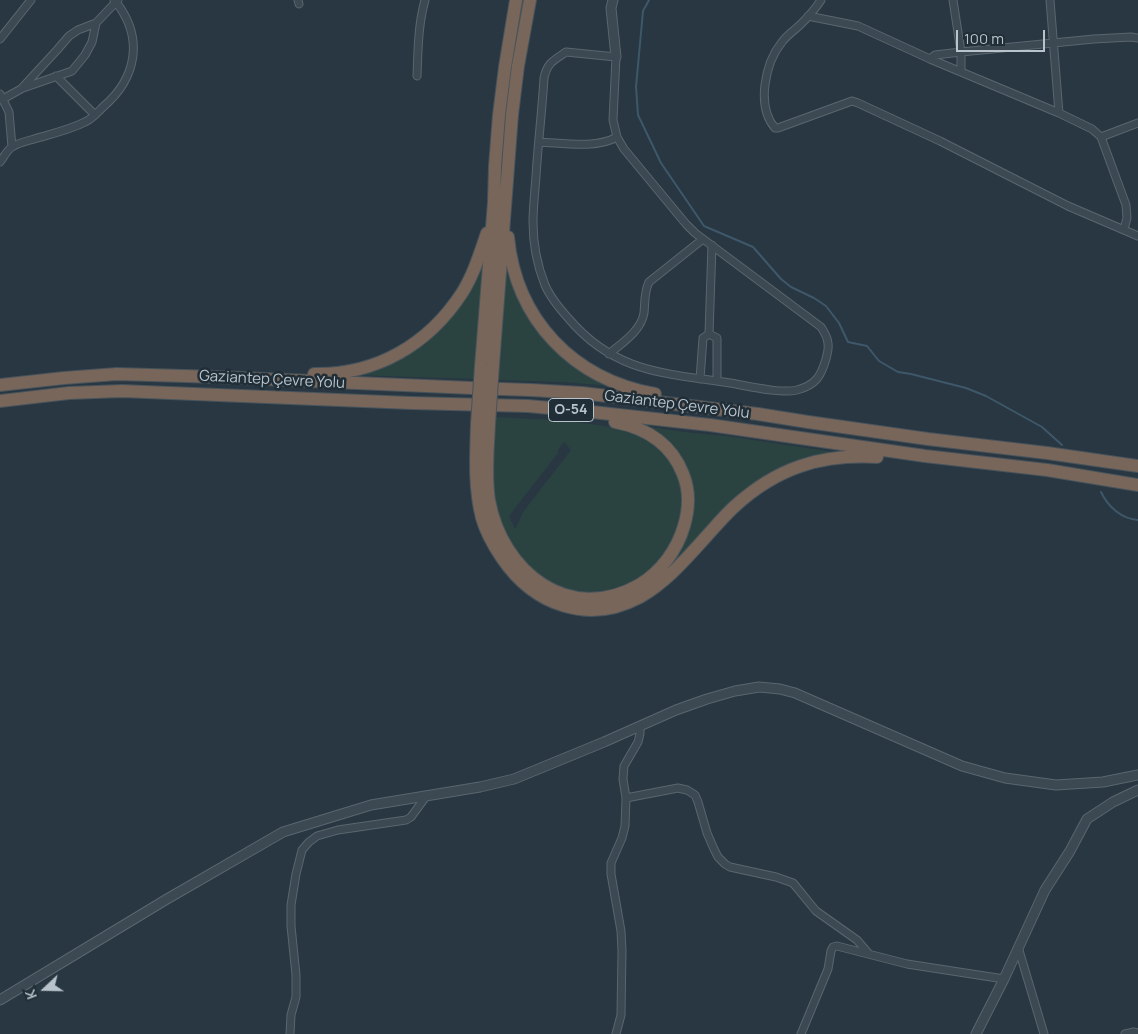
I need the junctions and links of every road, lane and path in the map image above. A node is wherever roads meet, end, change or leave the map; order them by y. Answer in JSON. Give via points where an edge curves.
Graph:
{"nodes":[{"id":1,"x":31,"y":0,"type":"edge"},
{"id":2,"x":425,"y":0,"type":"edge"},
{"id":3,"x":516,"y":0,"type":"edge"},
{"id":4,"x":530,"y":0,"type":"edge"},
{"id":5,"x":613,"y":0,"type":"edge"},
{"id":6,"x":821,"y":0,"type":"edge"},
{"id":7,"x":953,"y":0,"type":"edge"},
{"id":8,"x":1050,"y":0,"type":"edge"},
{"id":9,"x":116,"y":1,"type":"edge"},
{"id":10,"x":808,"y":16,"type":"junction"},
{"id":11,"x":96,"y":23,"type":"junction"},
{"id":12,"x":1138,"y":38,"type":"edge"},
{"id":13,"x":0,"y":39,"type":"edge"},
{"id":14,"x":1054,"y":43,"type":"junction"},
{"id":15,"x":961,"y":52,"type":"junction"},
{"id":16,"x":616,"y":57,"type":"junction"},
{"id":17,"x":930,"y":59,"type":"junction"},
{"id":18,"x":961,"y":72,"type":"junction"},
{"id":19,"x":56,"y":76,"type":"junction"},
{"id":20,"x":417,"y":76,"type":"dead end"},
{"id":21,"x":20,"y":89,"type":"junction"},
{"id":22,"x":1,"y":97,"type":"edge"},
{"id":23,"x":1060,"y":113,"type":"junction"},
{"id":24,"x":95,"y":114,"type":"junction"},
{"id":25,"x":1138,"y":123,"type":"edge"},
{"id":26,"x":617,"y":137,"type":"junction"},
{"id":27,"x":1101,"y":137,"type":"junction"},
{"id":28,"x":539,"y":142,"type":"junction"},
{"id":29,"x":12,"y":147,"type":"junction"},
{"id":30,"x":0,"y":162,"type":"edge"},
{"id":31,"x":501,"y":166,"type":"junction"},
{"id":32,"x":1124,"y":229,"type":"junction"},
{"id":33,"x":1138,"y":236,"type":"edge"},
{"id":34,"x":703,"y":238,"type":"junction"},
{"id":35,"x":712,"y":245,"type":"junction"},
{"id":36,"x":709,"y":334,"type":"junction"},
{"id":37,"x":609,"y":354,"type":"junction"},
{"id":38,"x":700,"y":378,"type":"junction"},
{"id":39,"x":258,"y":380,"type":"junction"},
{"id":40,"x":717,"y":381,"type":"junction"},
{"id":41,"x":0,"y":385,"type":"edge"},
{"id":42,"x":0,"y":401,"type":"edge"},
{"id":43,"x":528,"y":406,"type":"junction"},
{"id":44,"x":708,"y":408,"type":"junction"},
{"id":45,"x":483,"y":424,"type":"junction"},
{"id":46,"x":925,"y":456,"type":"junction"},
{"id":47,"x":1138,"y":466,"type":"edge"},
{"id":48,"x":1138,"y":486,"type":"edge"},
{"id":49,"x":640,"y":726,"type":"junction"},
{"id":50,"x":1138,"y":775,"type":"edge"},
{"id":51,"x":1138,"y":790,"type":"edge"},
{"id":52,"x":427,"y":795,"type":"junction"},
{"id":53,"x":626,"y":798,"type":"junction"},
{"id":54,"x":1018,"y":947,"type":"junction"},
{"id":55,"x":869,"y":954,"type":"junction"},
{"id":56,"x":1004,"y":979,"type":"junction"},
{"id":57,"x":1,"y":998,"type":"edge"},
{"id":58,"x":1138,"y":1033,"type":"edge"},
{"id":59,"x":290,"y":1034,"type":"edge"},
{"id":60,"x":616,"y":1034,"type":"edge"},
{"id":61,"x":801,"y":1034,"type":"edge"},
{"id":62,"x":976,"y":1034,"type":"edge"},
{"id":63,"x":1044,"y":1034,"type":"edge"},
{"id":64,"x":1125,"y":1034,"type":"edge"}],
"edges":[{"from":1,"to":13,"type":"street"},
{"from":2,"to":20,"type":"street","via":[[420,23]]},
{"from":3,"to":31,"type":"highway","via":[[500,107]]},
{"from":4,"to":31,"type":"highway"},
{"from":5,"to":16,"type":"street"},
{"from":6,"to":10,"type":"street"},
{"from":7,"to":15,"type":"street"},
{"from":8,"to":14,"type":"street"},
{"from":9,"to":11,"type":"street"},
{"from":9,"to":24,"type":"street","via":[[132,31],[134,54],[127,78],[111,101]]},
{"from":10,"to":17,"type":"street","via":[[858,26]]},
{"from":10,"to":32,"type":"street","via":[[775,52],[765,82],[764,100],[770,123],[775,128],[852,101],[858,102],[1068,206]]},
{"from":11,"to":19,"type":"street","via":[[85,55],[72,70]]},
{"from":11,"to":21,"type":"street","via":[[68,36]]},
{"from":12,"to":14,"type":"street"},
{"from":14,"to":15,"type":"street"},
{"from":14,"to":23,"type":"street"},
{"from":15,"to":17,"type":"street","via":[[935,55]]},
{"from":15,"to":18,"type":"street"},
{"from":16,"to":26,"type":"street","via":[[613,120]]},
{"from":16,"to":28,"type":"street","via":[[566,52],[546,68]]},
{"from":17,"to":18,"type":"street"},
{"from":18,"to":23,"type":"street"},
{"from":19,"to":21,"type":"street"},
{"from":19,"to":24,"type":"street"},
{"from":21,"to":22,"type":"street"},
{"from":22,"to":29,"type":"street","via":[[9,112]]},
{"from":23,"to":27,"type":"street","via":[[1092,128]]},
{"from":24,"to":29,"type":"street","via":[[87,121],[62,131]]},
{"from":25,"to":27,"type":"street"},
{"from":26,"to":28,"type":"street","via":[[594,144]]},
{"from":26,"to":34,"type":"street","via":[[682,220]]},
{"from":27,"to":32,"type":"street","via":[[1126,205]]},
{"from":28,"to":37,"type":"street","via":[[533,221],[539,268],[546,288],[560,308],[586,337]]},
{"from":29,"to":30,"type":"street"},
{"from":31,"to":39,"type":"highway","via":[[478,260],[452,308],[424,336],[385,361],[358,369]]},
{"from":31,"to":44,"type":"highway","via":[[512,266],[542,328],[576,361],[606,379],[639,391],[679,398]]},
{"from":31,"to":45,"type":"highway","bridge":true,"via":[[494,202]]},
{"from":32,"to":33,"type":"street"},
{"from":34,"to":35,"type":"street"},
{"from":34,"to":37,"type":"street","via":[[651,280],[646,290],[644,316],[638,327]]},
{"from":35,"to":36,"type":"street"},
{"from":35,"to":40,"type":"street","via":[[821,327],[828,343],[821,373],[816,382],[807,387],[787,392]]},
{"from":36,"to":38,"type":"street","via":[[703,338]]},
{"from":36,"to":40,"type":"street","via":[[717,338]]},
{"from":37,"to":38,"type":"street","via":[[632,365]]},
{"from":38,"to":40,"type":"street"},
{"from":39,"to":41,"type":"highway","name":"Gaziantep Çevre Yolu","number":"O-54","via":[[117,374]]},
{"from":39,"to":44,"type":"highway","name":"Gaziantep Çevre Yolu","number":"O-54","via":[[582,393]]},
{"from":42,"to":43,"type":"highway","name":"Gaziantep Çevre Yolu","number":"O-54","via":[[122,391]]},
{"from":43,"to":45,"type":"highway","via":[[632,426],[646,432],[671,451],[685,477],[689,502],[687,516],[670,556],[642,582],[621,593],[591,599],[556,592],[532,577],[504,543],[492,514]]},
{"from":43,"to":46,"type":"highway","name":"Gaziantep Çevre Yolu","number":"O-54","via":[[710,425]]},
{"from":44,"to":47,"type":"highway","name":"Gaziantep Çevre Yolu","number":"O-54"},
{"from":45,"to":46,"type":"highway","via":[[476,456],[476,489],[488,534],[517,577],[529,588],[555,603],[579,610],[613,607],[651,590],[668,577],[734,507],[764,484],[792,469],[847,456],[900,460]]},
{"from":46,"to":48,"type":"highway","name":"Gaziantep Çevre Yolu","number":"O-54","via":[[1047,470]]},
{"from":49,"to":50,"type":"street","via":[[676,710],[735,691],[759,687],[780,689],[962,766],[1005,778],[1056,784],[1103,782]]},
{"from":49,"to":52,"type":"street","via":[[514,779]]},
{"from":49,"to":53,"type":"street","via":[[638,742],[624,766]]},
{"from":51,"to":54,"type":"street","via":[[1086,819],[1045,890]]},
{"from":52,"to":57,"type":"street","via":[[372,805],[283,832]]},
{"from":52,"to":59,"type":"street","via":[[406,820],[317,836],[302,850],[291,905],[296,997]]},
{"from":53,"to":55,"type":"street","via":[[678,788],[687,790],[695,796],[714,849],[725,864],[793,884],[816,912],[857,940]]},
{"from":53,"to":60,"type":"street","via":[[625,826],[611,863],[622,951],[620,1015]]},
{"from":54,"to":56,"type":"street"},
{"from":54,"to":63,"type":"street"},
{"from":55,"to":56,"type":"street","via":[[907,964]]},
{"from":55,"to":61,"type":"street","via":[[833,947],[828,969]]},
{"from":56,"to":62,"type":"street"},
{"from":58,"to":64,"type":"street"}]}
